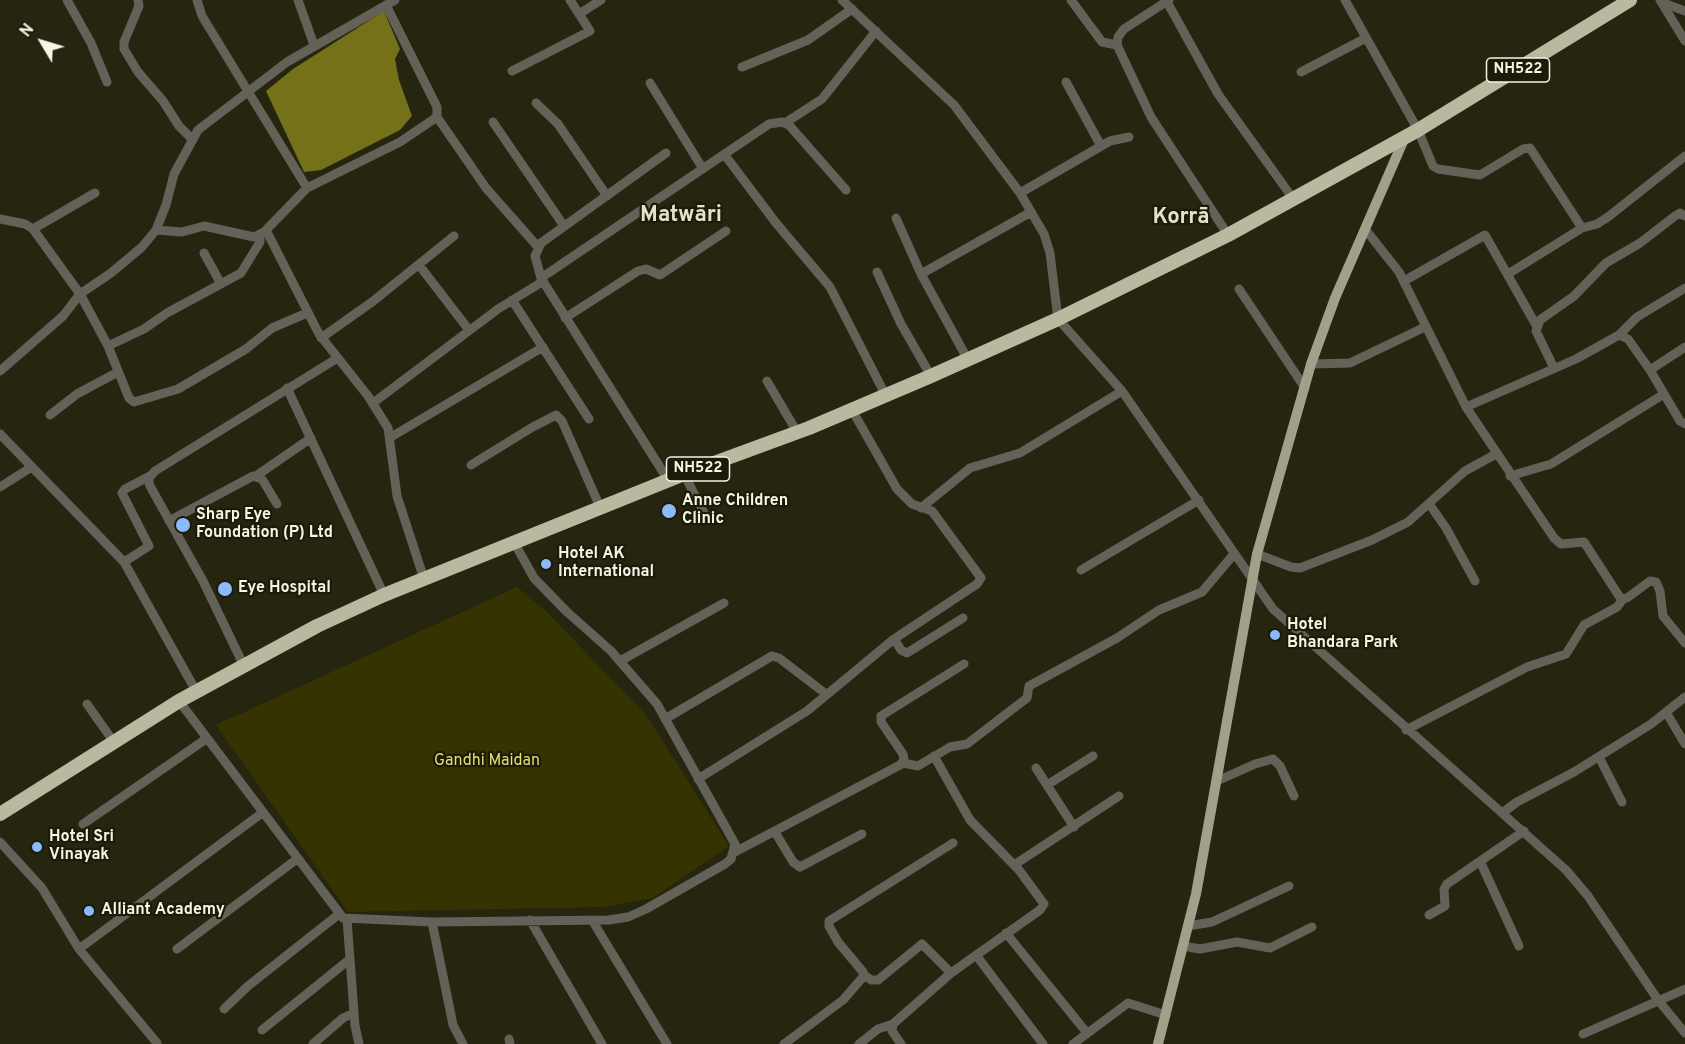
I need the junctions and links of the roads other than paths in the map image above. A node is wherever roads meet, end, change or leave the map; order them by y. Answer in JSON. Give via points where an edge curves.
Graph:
{"nodes":[{"id":1,"x":67,"y":0,"type":"edge"},
{"id":2,"x":138,"y":0,"type":"edge"},
{"id":3,"x":197,"y":0,"type":"edge"},
{"id":4,"x":298,"y":0,"type":"edge"},
{"id":5,"x":570,"y":0,"type":"edge"},
{"id":6,"x":601,"y":0,"type":"edge"},
{"id":7,"x":842,"y":0,"type":"edge"},
{"id":8,"x":1071,"y":0,"type":"edge"},
{"id":9,"x":1167,"y":0,"type":"edge"},
{"id":10,"x":1345,"y":0,"type":"edge"},
{"id":11,"x":1660,"y":1,"type":"edge"},
{"id":12,"x":391,"y":2,"type":"edge"},
{"id":13,"x":1624,"y":2,"type":"edge"},
{"id":14,"x":852,"y":9,"type":"junction"},
{"id":15,"x":1685,"y":11,"type":"edge"},
{"id":16,"x":579,"y":14,"type":"junction"},
{"id":17,"x":876,"y":31,"type":"junction"},
{"id":18,"x":1366,"y":38,"type":"junction"},
{"id":19,"x":1685,"y":41,"type":"edge"},
{"id":20,"x":314,"y":45,"type":"junction"},
{"id":21,"x":1117,"y":45,"type":"junction"},
{"id":22,"x":742,"y":67,"type":"dead end"},
{"id":23,"x":512,"y":71,"type":"dead end"},
{"id":24,"x":1300,"y":72,"type":"dead end"},
{"id":25,"x":107,"y":82,"type":"dead end"},
{"id":26,"x":1066,"y":82,"type":"dead end"},
{"id":27,"x":650,"y":83,"type":"dead end"},
{"id":28,"x":248,"y":91,"type":"junction"},
{"id":29,"x":536,"y":103,"type":"dead end"},
{"id":30,"x":437,"y":117,"type":"junction"},
{"id":31,"x":493,"y":122,"type":"dead end"},
{"id":32,"x":785,"y":123,"type":"junction"},
{"id":33,"x":1418,"y":130,"type":"junction"},
{"id":34,"x":1129,"y":137,"type":"dead end"},
{"id":35,"x":1405,"y":137,"type":"junction"},
{"id":36,"x":192,"y":138,"type":"junction"},
{"id":37,"x":1101,"y":146,"type":"junction"},
{"id":38,"x":666,"y":153,"type":"dead end"},
{"id":39,"x":724,"y":154,"type":"junction"},
{"id":40,"x":1685,"y":156,"type":"edge"},
{"id":41,"x":703,"y":169,"type":"junction"},
{"id":42,"x":307,"y":188,"type":"junction"},
{"id":43,"x":846,"y":190,"type":"dead end"},
{"id":44,"x":95,"y":193,"type":"dead end"},
{"id":45,"x":1020,"y":193,"type":"junction"},
{"id":46,"x":607,"y":196,"type":"junction"},
{"id":47,"x":1294,"y":200,"type":"junction"},
{"id":48,"x":1031,"y":212,"type":"junction"},
{"id":49,"x":1685,"y":216,"type":"edge"},
{"id":50,"x":896,"y":218,"type":"dead end"},
{"id":51,"x":0,"y":219,"type":"edge"},
{"id":52,"x":564,"y":226,"type":"junction"},
{"id":53,"x":1582,"y":228,"type":"junction"},
{"id":54,"x":33,"y":229,"type":"junction"},
{"id":55,"x":1365,"y":229,"type":"junction"},
{"id":56,"x":156,"y":230,"type":"junction"},
{"id":57,"x":726,"y":231,"type":"dead end"},
{"id":58,"x":263,"y":232,"type":"junction"},
{"id":59,"x":1228,"y":234,"type":"junction"},
{"id":60,"x":454,"y":236,"type":"dead end"},
{"id":61,"x":538,"y":247,"type":"junction"},
{"id":62,"x":204,"y":253,"type":"dead end"},
{"id":63,"x":419,"y":265,"type":"junction"},
{"id":64,"x":877,"y":272,"type":"dead end"},
{"id":65,"x":921,"y":274,"type":"junction"},
{"id":66,"x":1508,"y":274,"type":"junction"},
{"id":67,"x":542,"y":280,"type":"junction"},
{"id":68,"x":1404,"y":281,"type":"junction"},
{"id":69,"x":221,"y":284,"type":"junction"},
{"id":70,"x":1685,"y":288,"type":"edge"},
{"id":71,"x":1239,"y":289,"type":"dead end"},
{"id":72,"x":80,"y":294,"type":"junction"},
{"id":73,"x":513,"y":300,"type":"junction"},
{"id":74,"x":307,"y":314,"type":"junction"},
{"id":75,"x":565,"y":318,"type":"junction"},
{"id":76,"x":1058,"y":319,"type":"junction"},
{"id":77,"x":1536,"y":325,"type":"junction"},
{"id":78,"x":1425,"y":327,"type":"junction"},
{"id":79,"x":469,"y":330,"type":"junction"},
{"id":80,"x":1619,"y":335,"type":"junction"},
{"id":81,"x":321,"y":338,"type":"junction"},
{"id":82,"x":108,"y":346,"type":"junction"},
{"id":83,"x":543,"y":347,"type":"junction"},
{"id":84,"x":1685,"y":347,"type":"edge"},
{"id":85,"x":336,"y":359,"type":"junction"},
{"id":86,"x":968,"y":360,"type":"junction"},
{"id":87,"x":1311,"y":364,"type":"junction"},
{"id":88,"x":1554,"y":368,"type":"junction"},
{"id":89,"x":1650,"y":370,"type":"junction"},
{"id":90,"x":0,"y":371,"type":"edge"},
{"id":91,"x":118,"y":372,"type":"junction"},
{"id":92,"x":931,"y":376,"type":"junction"},
{"id":93,"x":767,"y":381,"type":"dead end"},
{"id":94,"x":287,"y":388,"type":"junction"},
{"id":95,"x":1305,"y":388,"type":"junction"},
{"id":96,"x":1122,"y":391,"type":"junction"},
{"id":97,"x":1664,"y":394,"type":"junction"},
{"id":98,"x":886,"y":396,"type":"junction"},
{"id":99,"x":373,"y":403,"type":"junction"},
{"id":100,"x":1466,"y":407,"type":"junction"},
{"id":101,"x":852,"y":410,"type":"junction"},
{"id":102,"x":50,"y":415,"type":"dead end"},
{"id":103,"x":589,"y":419,"type":"dead end"},
{"id":104,"x":1685,"y":424,"type":"edge"},
{"id":105,"x":798,"y":432,"type":"junction"},
{"id":106,"x":0,"y":435,"type":"edge"},
{"id":107,"x":391,"y":437,"type":"junction"},
{"id":108,"x":311,"y":438,"type":"junction"},
{"id":109,"x":1496,"y":454,"type":"junction"},
{"id":110,"x":471,"y":465,"type":"dead end"},
{"id":111,"x":30,"y":468,"type":"junction"},
{"id":112,"x":684,"y":474,"type":"junction"},
{"id":113,"x":150,"y":476,"type":"junction"},
{"id":114,"x":256,"y":476,"type":"junction"},
{"id":115,"x":1510,"y":476,"type":"junction"},
{"id":116,"x":668,"y":480,"type":"junction"},
{"id":117,"x":0,"y":487,"type":"edge"},
{"id":118,"x":1199,"y":500,"type":"junction"},
{"id":119,"x":278,"y":504,"type":"dead end"},
{"id":120,"x":1430,"y":505,"type":"junction"},
{"id":121,"x":600,"y":507,"type":"junction"},
{"id":122,"x":921,"y":508,"type":"junction"},
{"id":123,"x":708,"y":519,"type":"dead end"},
{"id":124,"x":169,"y":521,"type":"junction"},
{"id":125,"x":515,"y":544,"type":"junction"},
{"id":126,"x":1234,"y":554,"type":"junction"},
{"id":127,"x":1257,"y":555,"type":"junction"},
{"id":128,"x":124,"y":562,"type":"junction"},
{"id":129,"x":1081,"y":570,"type":"dead end"},
{"id":130,"x":424,"y":579,"type":"junction"},
{"id":131,"x":1475,"y":581,"type":"dead end"},
{"id":132,"x":1253,"y":583,"type":"junction"},
{"id":133,"x":384,"y":595,"type":"junction"},
{"id":134,"x":1623,"y":599,"type":"junction"},
{"id":135,"x":724,"y":603,"type":"dead end"},
{"id":136,"x":963,"y":618,"type":"dead end"},
{"id":137,"x":894,"y":639,"type":"junction"},
{"id":138,"x":1685,"y":644,"type":"edge"},
{"id":139,"x":620,"y":661,"type":"junction"},
{"id":140,"x":243,"y":664,"type":"junction"},
{"id":141,"x":964,"y":664,"type":"dead end"},
{"id":142,"x":196,"y":691,"type":"junction"},
{"id":143,"x":826,"y":694,"type":"junction"},
{"id":144,"x":1685,"y":697,"type":"edge"},
{"id":145,"x":179,"y":701,"type":"junction"},
{"id":146,"x":87,"y":704,"type":"dead end"},
{"id":147,"x":1666,"y":712,"type":"junction"},
{"id":148,"x":665,"y":719,"type":"junction"},
{"id":149,"x":1406,"y":730,"type":"junction"},
{"id":150,"x":206,"y":739,"type":"junction"},
{"id":151,"x":112,"y":741,"type":"junction"},
{"id":152,"x":1685,"y":744,"type":"edge"},
{"id":153,"x":934,"y":756,"type":"junction"},
{"id":154,"x":1093,"y":756,"type":"dead end"},
{"id":155,"x":1599,"y":757,"type":"junction"},
{"id":156,"x":903,"y":763,"type":"junction"},
{"id":157,"x":1036,"y":768,"type":"dead end"},
{"id":158,"x":698,"y":779,"type":"junction"},
{"id":159,"x":1217,"y":781,"type":"junction"},
{"id":160,"x":1047,"y":785,"type":"junction"},
{"id":161,"x":1119,"y":796,"type":"dead end"},
{"id":162,"x":1294,"y":796,"type":"dead end"},
{"id":163,"x":1622,"y":802,"type":"dead end"},
{"id":164,"x":262,"y":813,"type":"junction"},
{"id":165,"x":1502,"y":813,"type":"junction"},
{"id":166,"x":0,"y":814,"type":"edge"},
{"id":167,"x":83,"y":824,"type":"dead end"},
{"id":168,"x":1074,"y":827,"type":"junction"},
{"id":169,"x":1524,"y":831,"type":"junction"},
{"id":170,"x":775,"y":832,"type":"junction"},
{"id":171,"x":862,"y":834,"type":"dead end"},
{"id":172,"x":0,"y":842,"type":"edge"},
{"id":173,"x":953,"y":843,"type":"dead end"},
{"id":174,"x":733,"y":853,"type":"junction"},
{"id":175,"x":297,"y":859,"type":"junction"},
{"id":176,"x":1480,"y":861,"type":"junction"},
{"id":177,"x":1014,"y":865,"type":"junction"},
{"id":178,"x":1289,"y":886,"type":"dead end"},
{"id":179,"x":1429,"y":915,"type":"dead end"},
{"id":180,"x":343,"y":917,"type":"junction"},
{"id":181,"x":530,"y":920,"type":"junction"},
{"id":182,"x":592,"y":920,"type":"junction"},
{"id":183,"x":432,"y":922,"type":"junction"},
{"id":184,"x":1188,"y":926,"type":"junction"},
{"id":185,"x":1312,"y":927,"type":"dead end"},
{"id":186,"x":1006,"y":933,"type":"junction"},
{"id":187,"x":1183,"y":946,"type":"junction"},
{"id":188,"x":1519,"y":946,"type":"dead end"},
{"id":189,"x":79,"y":949,"type":"junction"},
{"id":190,"x":177,"y":949,"type":"dead end"},
{"id":191,"x":976,"y":955,"type":"junction"},
{"id":192,"x":350,"y":959,"type":"junction"},
{"id":193,"x":951,"y":973,"type":"junction"},
{"id":194,"x":864,"y":975,"type":"junction"},
{"id":195,"x":1685,"y":988,"type":"edge"},
{"id":196,"x":1658,"y":1000,"type":"junction"},
{"id":197,"x":224,"y":1009,"type":"dead end"},
{"id":198,"x":354,"y":1013,"type":"junction"},
{"id":199,"x":1166,"y":1015,"type":"junction"},
{"id":200,"x":893,"y":1024,"type":"junction"},
{"id":201,"x":262,"y":1030,"type":"dead end"},
{"id":202,"x":1087,"y":1033,"type":"junction"},
{"id":203,"x":1685,"y":1033,"type":"edge"},
{"id":204,"x":1582,"y":1034,"type":"dead end"},
{"id":205,"x":157,"y":1042,"type":"dead end"},
{"id":206,"x":313,"y":1044,"type":"edge"},
{"id":207,"x":360,"y":1044,"type":"edge"},
{"id":208,"x":463,"y":1044,"type":"edge"},
{"id":209,"x":602,"y":1044,"type":"edge"},
{"id":210,"x":668,"y":1044,"type":"edge"},
{"id":211,"x":784,"y":1044,"type":"edge"},
{"id":212,"x":859,"y":1044,"type":"edge"},
{"id":213,"x":901,"y":1044,"type":"edge"},
{"id":214,"x":1043,"y":1044,"type":"edge"},
{"id":215,"x":1073,"y":1044,"type":"edge"},
{"id":216,"x":1158,"y":1044,"type":"edge"}],
"edges":[{"from":1,"to":25,"type":"street","via":[[92,43]]},
{"from":2,"to":36,"type":"street","via":[[124,49]]},
{"from":3,"to":28,"type":"street","via":[[202,16]]},
{"from":4,"to":20,"type":"street"},
{"from":5,"to":16,"type":"street"},
{"from":6,"to":16,"type":"street"},
{"from":7,"to":14,"type":"street"},
{"from":8,"to":21,"type":"street","via":[[1102,42]]},
{"from":9,"to":21,"type":"street","via":[[1124,29]]},
{"from":9,"to":47,"type":"street","via":[[1218,94]]},
{"from":10,"to":18,"type":"street"},
{"from":11,"to":15,"type":"street"},
{"from":11,"to":19,"type":"street"},
{"from":12,"to":20,"type":"street"},
{"from":12,"to":30,"type":"street","via":[[437,106]]},
{"from":13,"to":33,"type":"highway","number":"NH522"},
{"from":14,"to":17,"type":"street"},
{"from":14,"to":22,"type":"street","via":[[808,40]]},
{"from":16,"to":23,"type":"street","via":[[590,31]]},
{"from":17,"to":32,"type":"street","via":[[822,99]]},
{"from":17,"to":45,"type":"street","via":[[954,105]]},
{"from":18,"to":24,"type":"street"},
{"from":18,"to":33,"type":"street"},
{"from":20,"to":28,"type":"street"},
{"from":21,"to":59,"type":"street","via":[[1151,117]]},
{"from":26,"to":37,"type":"street"},
{"from":27,"to":41,"type":"street"},
{"from":28,"to":36,"type":"street","via":[[212,117]]},
{"from":28,"to":42,"type":"street"},
{"from":29,"to":46,"type":"street","via":[[558,124]]},
{"from":30,"to":42,"type":"street","via":[[400,142]]},
{"from":30,"to":61,"type":"street","via":[[486,188]]},
{"from":31,"to":52,"type":"street"},
{"from":32,"to":39,"type":"street","via":[[759,129]]},
{"from":32,"to":43,"type":"street"},
{"from":33,"to":35,"type":"highway","number":"NH522"},
{"from":33,"to":53,"type":"street","via":[[1438,170],[1480,175],[1530,148]]},
{"from":34,"to":37,"type":"street"},
{"from":35,"to":47,"type":"highway","number":"NH522"},
{"from":35,"to":55,"type":"main road"},
{"from":36,"to":56,"type":"street","via":[[174,174]]},
{"from":37,"to":45,"type":"street"},
{"from":38,"to":46,"type":"street"},
{"from":39,"to":41,"type":"street"},
{"from":39,"to":98,"type":"street","via":[[830,287]]},
{"from":40,"to":53,"type":"street","via":[[1608,217]]},
{"from":41,"to":67,"type":"street"},
{"from":42,"to":58,"type":"street"},
{"from":44,"to":54,"type":"street"},
{"from":45,"to":48,"type":"street"},
{"from":46,"to":52,"type":"street"},
{"from":47,"to":59,"type":"highway","number":"NH522"},
{"from":48,"to":65,"type":"street"},
{"from":48,"to":76,"type":"street","via":[[1050,253]]},
{"from":49,"to":77,"type":"street","via":[[1680,213],[1606,263],[1574,296]]},
{"from":50,"to":65,"type":"street"},
{"from":51,"to":54,"type":"street"},
{"from":52,"to":61,"type":"street"},
{"from":53,"to":66,"type":"street"},
{"from":54,"to":72,"type":"street"},
{"from":55,"to":68,"type":"street"},
{"from":55,"to":87,"type":"main road"},
{"from":56,"to":58,"type":"street","via":[[182,232],[204,226],[254,237]]},
{"from":56,"to":72,"type":"street","via":[[142,247]]},
{"from":57,"to":75,"type":"street","via":[[660,275],[646,269],[638,271]]},
{"from":58,"to":69,"type":"street","via":[[241,273]]},
{"from":58,"to":74,"type":"street"},
{"from":59,"to":76,"type":"highway","number":"NH522"},
{"from":60,"to":63,"type":"street"},
{"from":61,"to":67,"type":"street","via":[[535,256]]},
{"from":62,"to":69,"type":"street"},
{"from":63,"to":79,"type":"street"},
{"from":63,"to":81,"type":"street"},
{"from":64,"to":92,"type":"street"},
{"from":65,"to":86,"type":"street"},
{"from":66,"to":68,"type":"street","via":[[1485,235]]},
{"from":66,"to":77,"type":"street"},
{"from":67,"to":73,"type":"street"},
{"from":67,"to":75,"type":"street"},
{"from":68,"to":78,"type":"street"},
{"from":69,"to":82,"type":"street"},
{"from":70,"to":80,"type":"street","via":[[1637,317]]},
{"from":71,"to":95,"type":"street"},
{"from":72,"to":82,"type":"street"},
{"from":72,"to":90,"type":"street","via":[[63,315]]},
{"from":73,"to":79,"type":"street"},
{"from":73,"to":83,"type":"street"},
{"from":74,"to":81,"type":"street"},
{"from":74,"to":91,"type":"street","via":[[272,328],[246,349],[166,394],[132,401]]},
{"from":75,"to":116,"type":"street"},
{"from":76,"to":86,"type":"highway","number":"NH522"},
{"from":76,"to":96,"type":"street"},
{"from":77,"to":88,"type":"street"},
{"from":78,"to":87,"type":"street","via":[[1350,363]]},
{"from":78,"to":100,"type":"street"},
{"from":79,"to":99,"type":"street"},
{"from":80,"to":88,"type":"street"},
{"from":80,"to":89,"type":"street","via":[[1628,339]]},
{"from":81,"to":85,"type":"street"},
{"from":82,"to":91,"type":"street"},
{"from":83,"to":103,"type":"street"},
{"from":83,"to":107,"type":"street"},
{"from":84,"to":89,"type":"street"},
{"from":85,"to":94,"type":"street"},
{"from":85,"to":99,"type":"street"},
{"from":86,"to":92,"type":"highway","number":"NH522"},
{"from":87,"to":95,"type":"main road"},
{"from":88,"to":100,"type":"street"},
{"from":89,"to":97,"type":"street"},
{"from":91,"to":102,"type":"street","via":[[77,394]]},
{"from":92,"to":98,"type":"highway","number":"NH522"},
{"from":93,"to":105,"type":"street"},
{"from":94,"to":108,"type":"street"},
{"from":94,"to":113,"type":"street"},
{"from":95,"to":127,"type":"main road"},
{"from":96,"to":118,"type":"street"},
{"from":96,"to":122,"type":"street","via":[[1020,453],[970,468]]},
{"from":97,"to":104,"type":"street"},
{"from":97,"to":115,"type":"street","via":[[1551,464]]},
{"from":98,"to":101,"type":"highway","number":"NH522"},
{"from":99,"to":107,"type":"street"},
{"from":100,"to":109,"type":"street"},
{"from":101,"to":105,"type":"highway","number":"NH522"},
{"from":101,"to":122,"type":"street","via":[[897,489]]},
{"from":105,"to":112,"type":"highway","number":"NH522"},
{"from":106,"to":111,"type":"street"},
{"from":107,"to":130,"type":"street","via":[[397,496]]},
{"from":108,"to":114,"type":"street"},
{"from":108,"to":133,"type":"street"},
{"from":109,"to":115,"type":"street"},
{"from":109,"to":120,"type":"street","via":[[1465,471]]},
{"from":110,"to":121,"type":"street","via":[[556,415]]},
{"from":111,"to":117,"type":"street"},
{"from":111,"to":128,"type":"street"},
{"from":112,"to":116,"type":"highway","number":"NH522"},
{"from":112,"to":123,"type":"street"},
{"from":113,"to":124,"type":"street","via":[[150,486]]},
{"from":113,"to":128,"type":"street","via":[[122,493],[149,546]]},
{"from":114,"to":119,"type":"street"},
{"from":114,"to":124,"type":"street"},
{"from":115,"to":134,"type":"street","via":[[1557,541],[1586,544]]},
{"from":116,"to":121,"type":"highway","number":"NH522"},
{"from":118,"to":126,"type":"street"},
{"from":118,"to":129,"type":"street"},
{"from":120,"to":127,"type":"street","via":[[1395,529],[1305,567],[1291,567]]},
{"from":120,"to":131,"type":"street"},
{"from":121,"to":125,"type":"highway","number":"NH522"},
{"from":122,"to":137,"type":"street","via":[[935,513],[981,578]]},
{"from":124,"to":140,"type":"street"},
{"from":125,"to":130,"type":"highway","number":"NH522"},
{"from":125,"to":139,"type":"street","via":[[534,578]]},
{"from":126,"to":132,"type":"street"},
{"from":126,"to":153,"type":"street","via":[[1202,592],[1159,610],[1117,639],[1029,686],[1027,698],[967,744]]},
{"from":127,"to":132,"type":"main road"},
{"from":128,"to":142,"type":"street"},
{"from":130,"to":133,"type":"highway","number":"NH522"},
{"from":132,"to":149,"type":"street","via":[[1281,618]]},
{"from":132,"to":159,"type":"main road"},
{"from":133,"to":140,"type":"highway","number":"NH522"},
{"from":134,"to":138,"type":"street","via":[[1650,581],[1656,582],[1663,616]]},
{"from":134,"to":149,"type":"street","via":[[1617,607],[1584,625],[1566,654],[1527,667]]},
{"from":135,"to":139,"type":"street"},
{"from":136,"to":137,"type":"street","via":[[907,653]]},
{"from":137,"to":143,"type":"street"},
{"from":139,"to":148,"type":"street"},
{"from":140,"to":142,"type":"highway","number":"NH522"},
{"from":141,"to":156,"type":"street","via":[[881,716],[881,722],[903,754]]},
{"from":142,"to":145,"type":"highway","number":"NH522"},
{"from":143,"to":148,"type":"street","via":[[772,656]]},
{"from":143,"to":158,"type":"street","via":[[807,711]]},
{"from":144,"to":147,"type":"street"},
{"from":145,"to":150,"type":"street"},
{"from":145,"to":151,"type":"highway","number":"NH522"},
{"from":146,"to":151,"type":"street"},
{"from":147,"to":152,"type":"street"},
{"from":147,"to":155,"type":"street"},
{"from":148,"to":158,"type":"street"},
{"from":149,"to":165,"type":"street"},
{"from":150,"to":164,"type":"street"},
{"from":150,"to":167,"type":"street"},
{"from":151,"to":166,"type":"highway","number":"NH522"},
{"from":153,"to":156,"type":"street","via":[[918,766]]},
{"from":153,"to":177,"type":"street","via":[[970,820]]},
{"from":154,"to":160,"type":"street"},
{"from":155,"to":163,"type":"street"},
{"from":155,"to":165,"type":"street"},
{"from":156,"to":170,"type":"street"},
{"from":157,"to":160,"type":"street"},
{"from":158,"to":174,"type":"street","via":[[732,837]]},
{"from":159,"to":162,"type":"street","via":[[1273,759]]},
{"from":159,"to":184,"type":"main road"},
{"from":160,"to":168,"type":"street"},
{"from":161,"to":168,"type":"street"},
{"from":164,"to":175,"type":"street"},
{"from":164,"to":189,"type":"street"},
{"from":165,"to":169,"type":"street"},
{"from":168,"to":177,"type":"street"},
{"from":169,"to":176,"type":"street"},
{"from":169,"to":196,"type":"street","via":[[1588,896]]},
{"from":170,"to":171,"type":"street","via":[[800,867]]},
{"from":170,"to":174,"type":"street"},
{"from":172,"to":189,"type":"street","via":[[42,888]]},
{"from":173,"to":194,"type":"street","via":[[829,922],[838,942]]},
{"from":174,"to":182,"type":"street","via":[[725,864],[646,909],[628,916]]},
{"from":175,"to":180,"type":"street"},
{"from":175,"to":190,"type":"street"},
{"from":176,"to":179,"type":"street","via":[[1447,884],[1445,906]]},
{"from":176,"to":188,"type":"street"},
{"from":177,"to":186,"type":"street","via":[[1044,904]]},
{"from":178,"to":184,"type":"street","via":[[1212,922]]},
{"from":180,"to":183,"type":"street"},
{"from":180,"to":192,"type":"street"},
{"from":180,"to":197,"type":"street","via":[[248,986]]},
{"from":181,"to":182,"type":"street"},
{"from":181,"to":183,"type":"street"},
{"from":181,"to":209,"type":"street"},
{"from":182,"to":210,"type":"street"},
{"from":183,"to":208,"type":"street","via":[[453,1025]]},
{"from":184,"to":187,"type":"main road"},
{"from":185,"to":187,"type":"street","via":[[1270,948],[1237,942],[1200,949]]},
{"from":186,"to":191,"type":"street"},
{"from":186,"to":202,"type":"street"},
{"from":187,"to":199,"type":"main road"},
{"from":189,"to":205,"type":"street"},
{"from":191,"to":193,"type":"street"},
{"from":191,"to":214,"type":"street"},
{"from":192,"to":198,"type":"street"},
{"from":192,"to":201,"type":"street"},
{"from":193,"to":194,"type":"street","via":[[922,944],[878,980]]},
{"from":193,"to":200,"type":"street"},
{"from":194,"to":211,"type":"street","via":[[843,1000]]},
{"from":195,"to":196,"type":"street"},
{"from":196,"to":203,"type":"street"},
{"from":196,"to":204,"type":"street"},
{"from":198,"to":206,"type":"street","via":[[345,1016]]},
{"from":198,"to":207,"type":"street"},
{"from":199,"to":202,"type":"street","via":[[1128,1003]]},
{"from":199,"to":216,"type":"main road"},
{"from":200,"to":212,"type":"street","via":[[878,1029]]},
{"from":200,"to":213,"type":"street","via":[[892,1030]]},
{"from":202,"to":215,"type":"street"}]}
